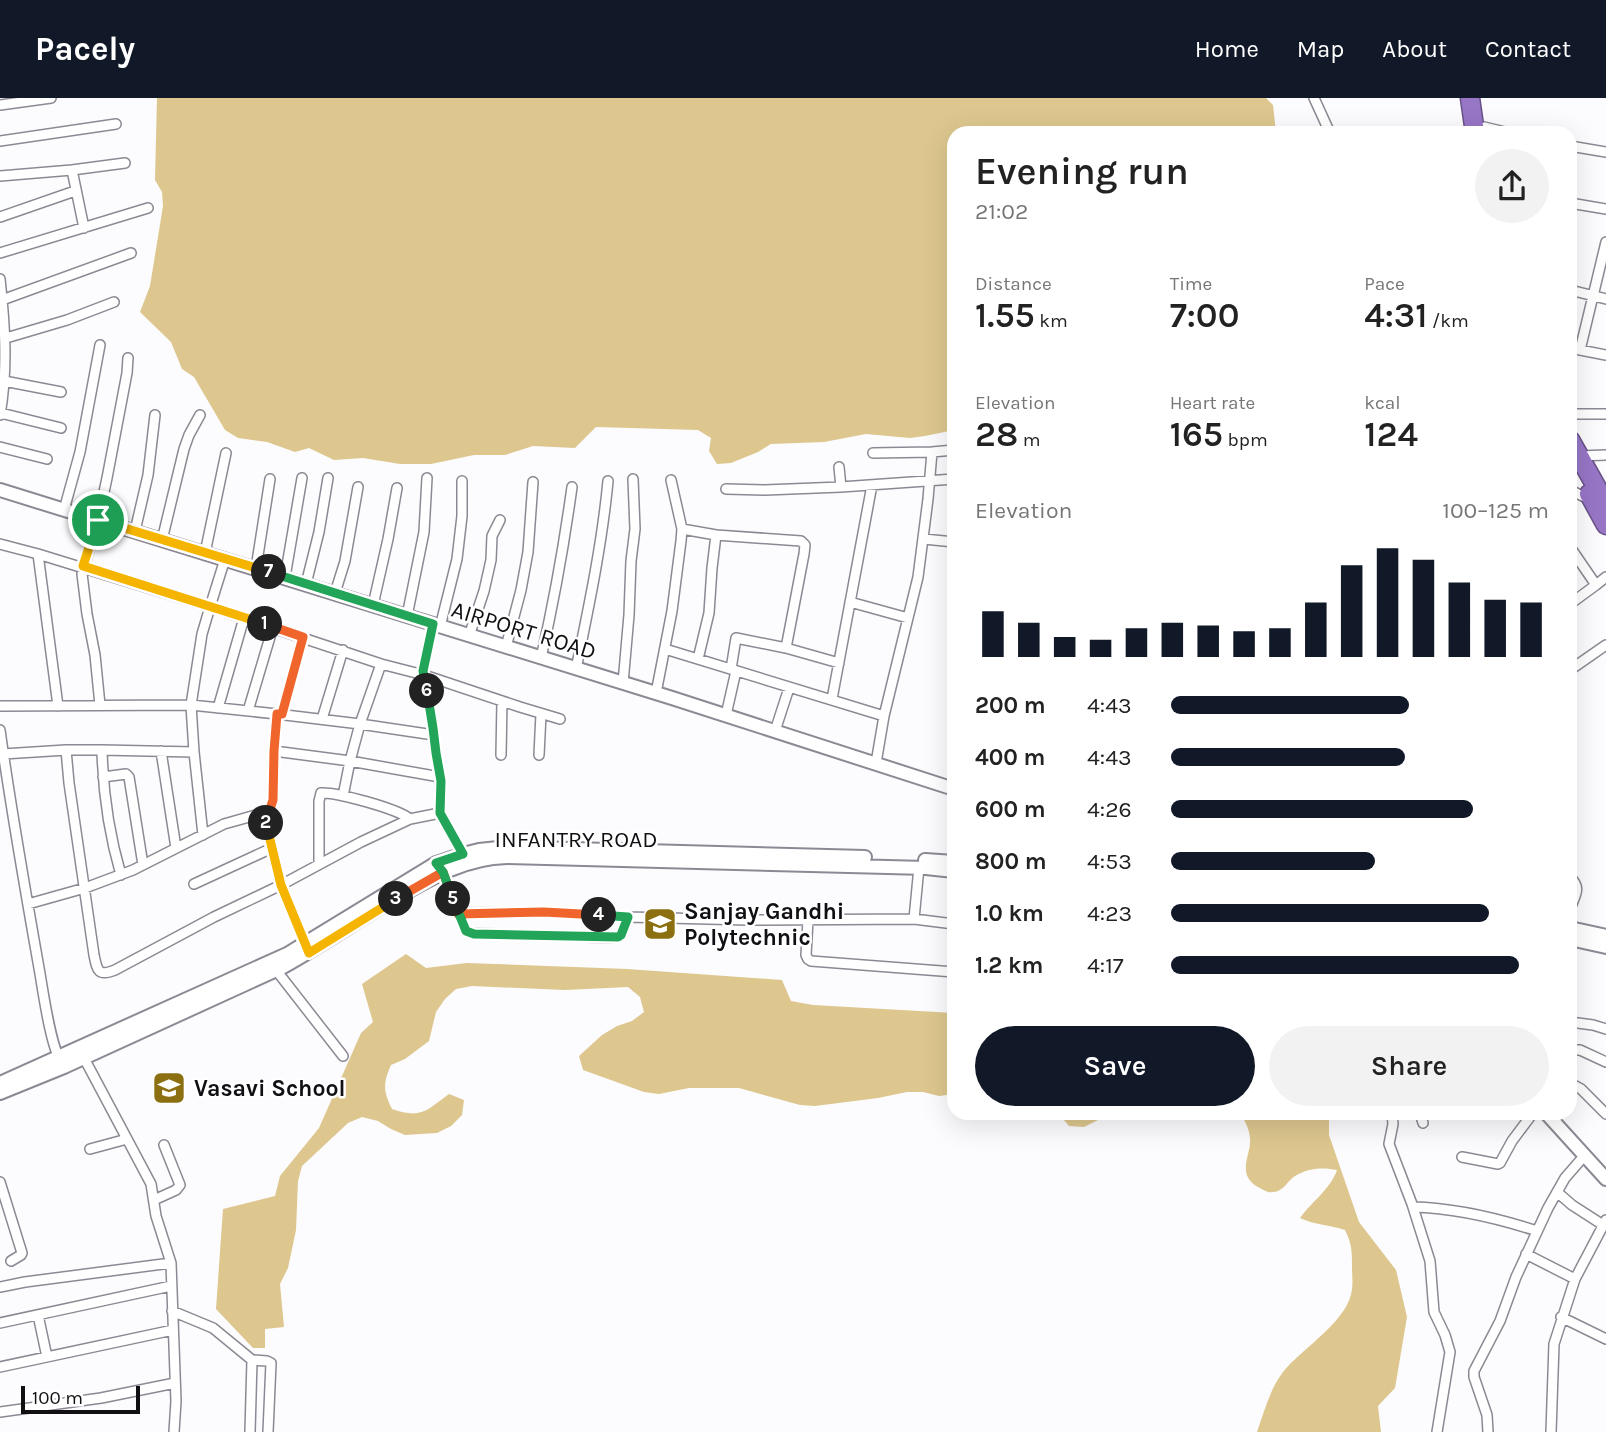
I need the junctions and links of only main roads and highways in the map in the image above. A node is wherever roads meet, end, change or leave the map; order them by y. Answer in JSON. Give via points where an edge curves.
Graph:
{"nodes":[{"id":1,"x":1470,"y":98,"type":"edge"},
{"id":2,"x":1480,"y":98,"type":"edge"},
{"id":3,"x":1479,"y":126,"type":"edge"},
{"id":4,"x":1481,"y":126,"type":"edge"},
{"id":5,"x":1577,"y":460,"type":"edge"},
{"id":6,"x":1600,"y":500,"type":"edge"},
{"id":7,"x":1606,"y":525,"type":"edge"}],
"edges":[{"from":1,"to":3,"type":"highway"},
{"from":2,"to":4,"type":"highway"},
{"from":5,"to":6,"type":"highway"},
{"from":6,"to":7,"type":"highway"}]}
